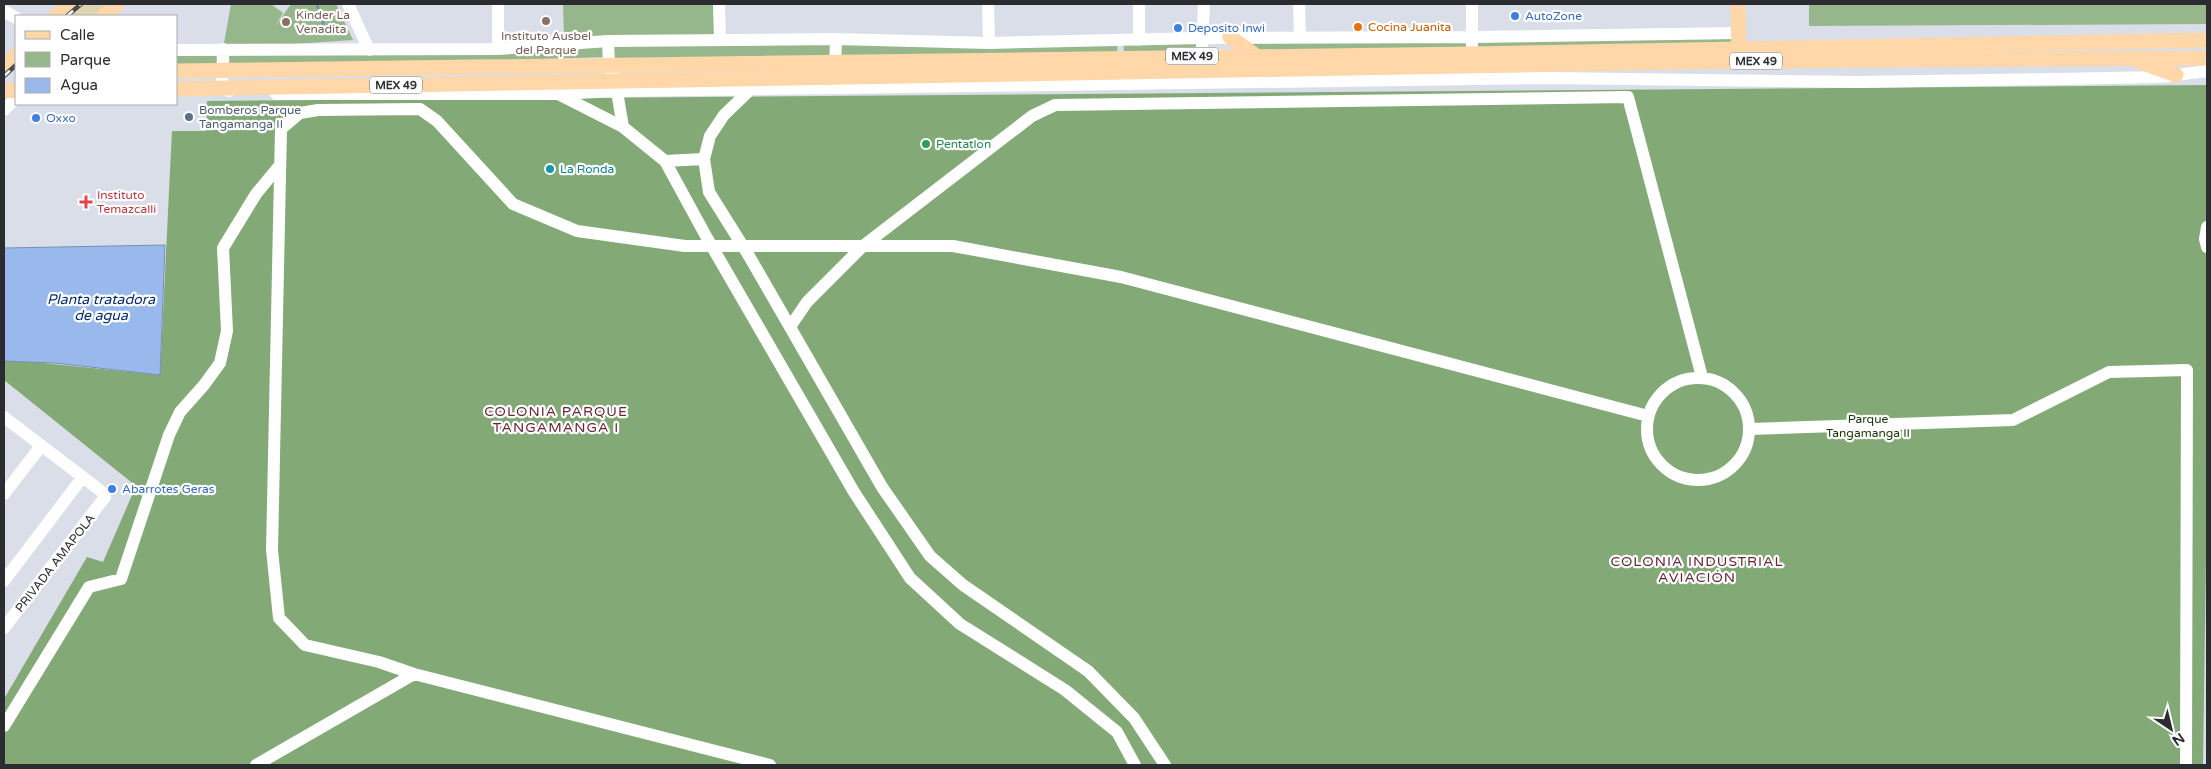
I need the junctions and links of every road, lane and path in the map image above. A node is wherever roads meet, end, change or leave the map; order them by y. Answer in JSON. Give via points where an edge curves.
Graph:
{"nodes":[{"id":1,"x":69,"y":4,"type":"edge"},
{"id":2,"x":117,"y":4,"type":"edge"},
{"id":3,"x":348,"y":4,"type":"edge"},
{"id":4,"x":498,"y":4,"type":"edge"},
{"id":5,"x":719,"y":4,"type":"edge"},
{"id":6,"x":988,"y":4,"type":"edge"},
{"id":7,"x":1139,"y":4,"type":"edge"},
{"id":8,"x":1204,"y":4,"type":"edge"},
{"id":9,"x":1299,"y":4,"type":"edge"},
{"id":10,"x":1472,"y":4,"type":"edge"},
{"id":11,"x":1738,"y":4,"type":"edge"},
{"id":12,"x":57,"y":15,"type":"edge"},
{"id":13,"x":105,"y":15,"type":"edge"},
{"id":14,"x":1739,"y":32,"type":"junction"},
{"id":15,"x":1686,"y":33,"type":"junction"},
{"id":16,"x":1619,"y":35,"type":"junction"},
{"id":17,"x":1574,"y":36,"type":"junction"},
{"id":18,"x":1230,"y":37,"type":"junction"},
{"id":19,"x":1300,"y":37,"type":"junction"},
{"id":20,"x":1400,"y":37,"type":"junction"},
{"id":21,"x":1472,"y":37,"type":"junction"},
{"id":22,"x":1201,"y":38,"type":"junction"},
{"id":23,"x":836,"y":39,"type":"junction"},
{"id":24,"x":720,"y":40,"type":"junction"},
{"id":25,"x":1121,"y":40,"type":"junction"},
{"id":26,"x":1138,"y":40,"type":"junction"},
{"id":27,"x":2152,"y":40,"type":"junction"},
{"id":28,"x":2207,"y":40,"type":"edge"},
{"id":29,"x":608,"y":41,"type":"junction"},
{"id":30,"x":989,"y":43,"type":"junction"},
{"id":31,"x":2207,"y":45,"type":"edge"},
{"id":32,"x":223,"y":49,"type":"junction"},
{"id":33,"x":178,"y":50,"type":"edge"},
{"id":34,"x":369,"y":50,"type":"junction"},
{"id":35,"x":498,"y":50,"type":"junction"},
{"id":36,"x":1686,"y":50,"type":"junction"},
{"id":37,"x":1618,"y":51,"type":"junction"},
{"id":38,"x":1804,"y":54,"type":"junction"},
{"id":39,"x":1739,"y":55,"type":"junction"},
{"id":40,"x":15,"y":56,"type":"edge"},
{"id":41,"x":1201,"y":56,"type":"junction"},
{"id":42,"x":1255,"y":56,"type":"junction"},
{"id":43,"x":1121,"y":57,"type":"junction"},
{"id":44,"x":2098,"y":58,"type":"junction"},
{"id":45,"x":2207,"y":58,"type":"edge"},
{"id":46,"x":2130,"y":59,"type":"junction"},
{"id":47,"x":1472,"y":60,"type":"junction"},
{"id":48,"x":1896,"y":60,"type":"junction"},
{"id":49,"x":835,"y":62,"type":"junction"},
{"id":50,"x":609,"y":65,"type":"junction"},
{"id":51,"x":1574,"y":65,"type":"junction"},
{"id":52,"x":4,"y":67,"type":"edge"},
{"id":53,"x":1398,"y":67,"type":"junction"},
{"id":54,"x":223,"y":70,"type":"junction"},
{"id":55,"x":178,"y":71,"type":"edge"},
{"id":56,"x":1201,"y":72,"type":"junction"},
{"id":57,"x":2207,"y":72,"type":"edge"},
{"id":58,"x":2176,"y":75,"type":"junction"},
{"id":59,"x":835,"y":78,"type":"junction"},
{"id":60,"x":1122,"y":78,"type":"junction"},
{"id":61,"x":2099,"y":78,"type":"junction"},
{"id":62,"x":765,"y":79,"type":"junction"},
{"id":63,"x":1745,"y":80,"type":"junction"},
{"id":64,"x":1896,"y":81,"type":"junction"},
{"id":65,"x":616,"y":86,"type":"junction"},
{"id":66,"x":524,"y":88,"type":"junction"},
{"id":67,"x":178,"y":89,"type":"edge"},
{"id":68,"x":222,"y":89,"type":"junction"},
{"id":69,"x":751,"y":89,"type":"junction"},
{"id":70,"x":557,"y":94,"type":"junction"},
{"id":71,"x":15,"y":99,"type":"edge"},
{"id":72,"x":4,"y":110,"type":"edge"},
{"id":73,"x":623,"y":128,"type":"junction"},
{"id":74,"x":704,"y":159,"type":"junction"},
{"id":75,"x":665,"y":161,"type":"junction"},
{"id":76,"x":280,"y":165,"type":"junction"},
{"id":77,"x":2207,"y":227,"type":"edge"},
{"id":78,"x":711,"y":245,"type":"junction"},
{"id":79,"x":862,"y":246,"type":"junction"},
{"id":80,"x":2207,"y":246,"type":"edge"},
{"id":81,"x":743,"y":247,"type":"junction"},
{"id":82,"x":790,"y":327,"type":"junction"},
{"id":83,"x":1702,"y":377,"type":"junction"},
{"id":84,"x":1648,"y":416,"type":"junction"},
{"id":85,"x":4,"y":417,"type":"edge"},
{"id":86,"x":1750,"y":429,"type":"junction"},
{"id":87,"x":41,"y":446,"type":"junction"},
{"id":88,"x":82,"y":478,"type":"junction"},
{"id":89,"x":4,"y":494,"type":"edge"},
{"id":90,"x":4,"y":581,"type":"edge"},
{"id":91,"x":4,"y":628,"type":"edge"},
{"id":92,"x":414,"y":674,"type":"junction"},
{"id":93,"x":4,"y":726,"type":"edge"},
{"id":94,"x":1160,"y":763,"type":"edge"},
{"id":95,"x":256,"y":765,"type":"edge"},
{"id":96,"x":770,"y":765,"type":"edge"},
{"id":97,"x":1134,"y":765,"type":"edge"},
{"id":98,"x":2186,"y":765,"type":"edge"}],
"edges":[{"from":1,"to":12,"type":"main road"},
{"from":2,"to":13,"type":"main road"},
{"from":3,"to":34,"type":"street"},
{"from":4,"to":35,"type":"street"},
{"from":5,"to":24,"type":"street"},
{"from":6,"to":30,"type":"street"},
{"from":7,"to":26,"type":"street"},
{"from":8,"to":22,"type":"street"},
{"from":9,"to":19,"type":"street"},
{"from":10,"to":21,"type":"street"},
{"from":11,"to":14,"type":"main road"},
{"from":14,"to":15,"type":"street"},
{"from":14,"to":39,"type":"main road"},
{"from":15,"to":16,"type":"street"},
{"from":15,"to":36,"type":"street"},
{"from":16,"to":17,"type":"street"},
{"from":16,"to":37,"type":"street"},
{"from":17,"to":21,"type":"street"},
{"from":17,"to":51,"type":"street"},
{"from":18,"to":19,"type":"street"},
{"from":18,"to":22,"type":"street"},
{"from":18,"to":42,"type":"main road"},
{"from":19,"to":20,"type":"street"},
{"from":20,"to":21,"type":"street"},
{"from":20,"to":53,"type":"street"},
{"from":21,"to":47,"type":"street"},
{"from":22,"to":26,"type":"street"},
{"from":22,"to":41,"type":"street"},
{"from":23,"to":24,"type":"street"},
{"from":23,"to":30,"type":"street"},
{"from":23,"to":49,"type":"street"},
{"from":24,"to":29,"type":"street"},
{"from":25,"to":26,"type":"street"},
{"from":25,"to":30,"type":"street"},
{"from":25,"to":43,"type":"street"},
{"from":27,"to":28,"type":"main road","number":"MEX 49"},
{"from":27,"to":31,"type":"main road","via":[[2172,45]]},
{"from":27,"to":38,"type":"main road","number":"MEX 49"},
{"from":29,"to":35,"type":"street"},
{"from":29,"to":50,"type":"street"},
{"from":32,"to":33,"type":"street"},
{"from":32,"to":34,"type":"street"},
{"from":32,"to":54,"type":"street"},
{"from":34,"to":35,"type":"street"},
{"from":36,"to":37,"type":"main road","number":"MEX 49"},
{"from":36,"to":39,"type":"main road","number":"MEX 49"},
{"from":37,"to":51,"type":"main road","number":"MEX 49"},
{"from":38,"to":39,"type":"main road","number":"MEX 49"},
{"from":38,"to":48,"type":"main road","number":"MEX 49"},
{"from":39,"to":51,"type":"main road","number":"MEX 49"},
{"from":39,"to":63,"type":"street"},
{"from":40,"to":52,"type":"main road"},
{"from":41,"to":42,"type":"main road","number":"MEX 49"},
{"from":41,"to":43,"type":"main road","number":"MEX 49"},
{"from":41,"to":56,"type":"street"},
{"from":42,"to":53,"type":"main road","number":"MEX 49"},
{"from":43,"to":49,"type":"main road","number":"MEX 49"},
{"from":43,"to":60,"type":"street"},
{"from":44,"to":46,"type":"main road","number":"MEX 49"},
{"from":44,"to":48,"type":"main road","number":"MEX 49"},
{"from":44,"to":61,"type":"street"},
{"from":45,"to":46,"type":"main road","number":"MEX 49"},
{"from":46,"to":58,"type":"main road"},
{"from":47,"to":51,"type":"main road","number":"MEX 49"},
{"from":47,"to":53,"type":"main road","number":"MEX 49"},
{"from":48,"to":64,"type":"street"},
{"from":49,"to":50,"type":"main road","number":"MEX 49"},
{"from":49,"to":59,"type":"street"},
{"from":50,"to":54,"type":"main road","number":"MEX 49"},
{"from":50,"to":65,"type":"street"},
{"from":51,"to":53,"type":"street"},
{"from":51,"to":63,"type":"street"},
{"from":53,"to":56,"type":"main road","number":"MEX 49"},
{"from":53,"to":60,"type":"street"},
{"from":54,"to":55,"type":"main road","number":"MEX 49"},
{"from":54,"to":68,"type":"street"},
{"from":56,"to":60,"type":"main road","number":"MEX 49"},
{"from":57,"to":58,"type":"street"},
{"from":58,"to":61,"type":"street"},
{"from":59,"to":60,"type":"main road","number":"MEX 49"},
{"from":59,"to":62,"type":"main road","number":"MEX 49"},
{"from":60,"to":69,"type":"street"},
{"from":61,"to":64,"type":"street"},
{"from":62,"to":65,"type":"main road","number":"MEX 49"},
{"from":62,"to":69,"type":"street"},
{"from":63,"to":64,"type":"street"},
{"from":65,"to":66,"type":"main road","number":"MEX 49"},
{"from":65,"to":69,"type":"street"},
{"from":65,"to":70,"type":"street"},
{"from":65,"to":73,"type":"street"},
{"from":66,"to":68,"type":"main road","number":"MEX 49"},
{"from":66,"to":70,"type":"street"},
{"from":67,"to":68,"type":"main road","number":"MEX 49"},
{"from":69,"to":74,"type":"street","via":[[724,115],[710,136]]},
{"from":70,"to":73,"type":"street"},
{"from":71,"to":72,"type":"street"},
{"from":73,"to":75,"type":"street"},
{"from":74,"to":75,"type":"street"},
{"from":74,"to":81,"type":"street","via":[[709,192]]},
{"from":75,"to":78,"type":"street"},
{"from":76,"to":78,"type":"street","via":[[281,129],[300,113],[420,109],[437,121],[513,204],[577,231],[685,246]]},
{"from":76,"to":92,"type":"street","via":[[272,550],[279,618],[306,645],[379,662]]},
{"from":76,"to":93,"type":"street","via":[[256,194],[223,248],[227,331],[220,363],[180,412],[169,435],[121,579],[89,587]]},
{"from":77,"to":80,"type":"street"},
{"from":78,"to":81,"type":"street"},
{"from":78,"to":97,"type":"street","via":[[854,492],[910,578],[960,624],[1065,690],[1117,732]]},
{"from":79,"to":81,"type":"street"},
{"from":79,"to":82,"type":"street","via":[[807,302]]},
{"from":79,"to":83,"type":"street","via":[[1032,116],[1055,105],[1628,97]]},
{"from":79,"to":84,"type":"street","via":[[953,246],[1121,277]]},
{"from":81,"to":82,"type":"street"},
{"from":82,"to":94,"type":"street","via":[[882,487],[930,556],[964,585],[1088,671],[1134,718]]},
{"from":83,"to":84,"type":"street","via":[[1686,378],[1672,384],[1660,394]]},
{"from":83,"to":86,"type":"street","via":[[1724,383],[1735,391],[1743,402]]},
{"from":84,"to":86,"type":"street","via":[[1647,435],[1658,462],[1682,478],[1715,478],[1730,470],[1741,458]]},
{"from":85,"to":87,"type":"street"},
{"from":86,"to":98,"type":"street","via":[[2013,420],[2109,372],[2187,370]]},
{"from":87,"to":88,"type":"street"},
{"from":87,"to":89,"type":"street"},
{"from":88,"to":90,"type":"street"},
{"from":88,"to":91,"type":"street","name":"PRIVADA AMAPOLA","via":[[106,497]]},
{"from":92,"to":95,"type":"street"},
{"from":92,"to":96,"type":"street"}]}
